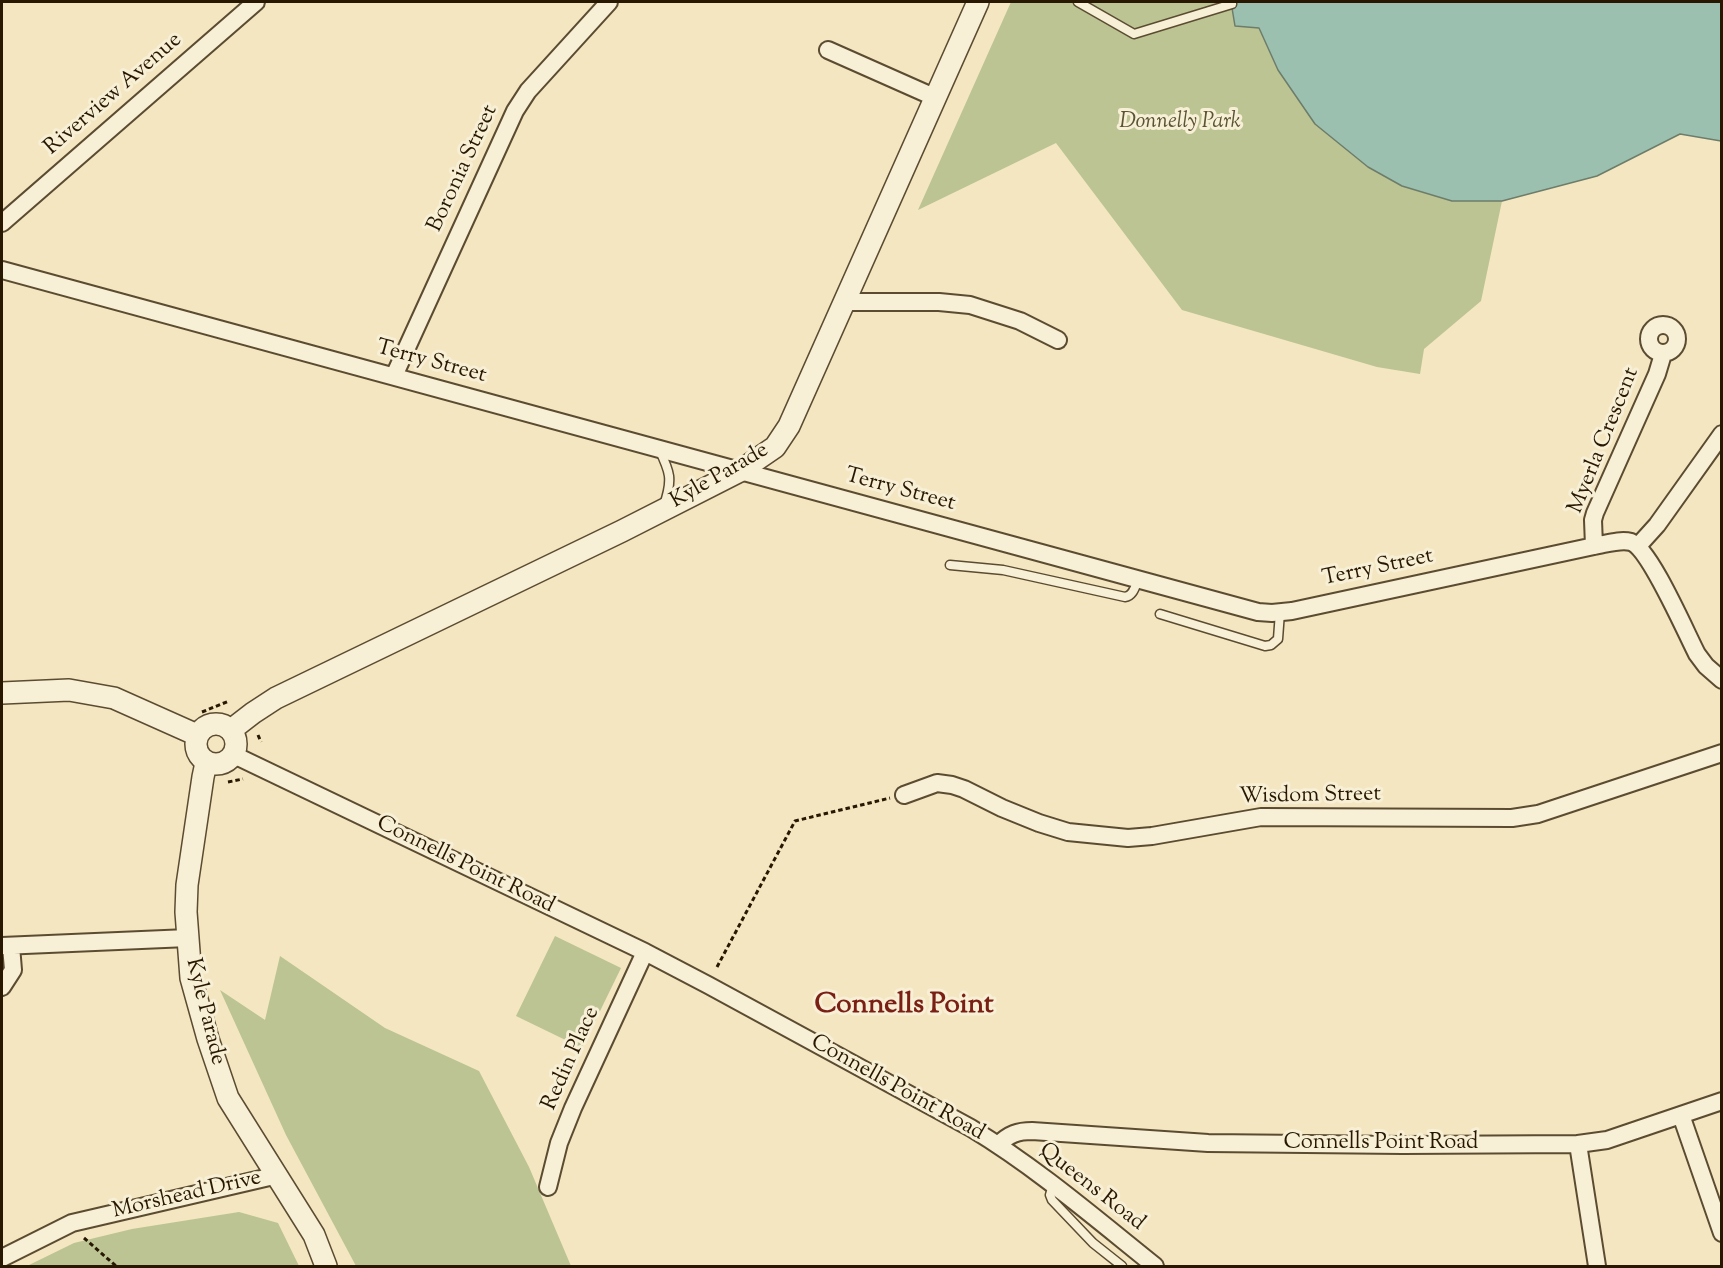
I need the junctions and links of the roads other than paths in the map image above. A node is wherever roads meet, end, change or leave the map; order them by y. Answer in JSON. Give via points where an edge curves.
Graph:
{"nodes":[{"id":1,"x":256,"y":2,"type":"edge"},
{"id":2,"x":609,"y":2,"type":"edge"},
{"id":3,"x":978,"y":2,"type":"edge"},
{"id":4,"x":1078,"y":2,"type":"edge"},
{"id":5,"x":1232,"y":4,"type":"dead end"},
{"id":6,"x":828,"y":50,"type":"dead end"},
{"id":7,"x":934,"y":97,"type":"junction"},
{"id":8,"x":2,"y":223,"type":"edge"},
{"id":9,"x":2,"y":270,"type":"edge"},
{"id":10,"x":845,"y":302,"type":"junction"},
{"id":11,"x":1058,"y":340,"type":"dead end"},
{"id":12,"x":1663,"y":354,"type":"dead end"},
{"id":13,"x":394,"y":376,"type":"junction"},
{"id":14,"x":1722,"y":434,"type":"edge"},
{"id":15,"x":658,"y":448,"type":"junction"},
{"id":16,"x":740,"y":471,"type":"junction"},
{"id":17,"x":662,"y":511,"type":"junction"},
{"id":18,"x":1594,"y":546,"type":"junction"},
{"id":19,"x":1638,"y":546,"type":"junction"},
{"id":20,"x":950,"y":565,"type":"dead end"},
{"id":21,"x":1138,"y":579,"type":"junction"},
{"id":22,"x":1280,"y":612,"type":"junction"},
{"id":23,"x":1160,"y":614,"type":"dead end"},
{"id":24,"x":1722,"y":680,"type":"edge"},
{"id":25,"x":2,"y":693,"type":"edge"},
{"id":26,"x":231,"y":730,"type":"junction"},
{"id":27,"x":197,"y":735,"type":"junction"},
{"id":28,"x":1722,"y":753,"type":"edge"},
{"id":29,"x":234,"y":755,"type":"junction"},
{"id":30,"x":206,"y":763,"type":"junction"},
{"id":31,"x":904,"y":795,"type":"road end"},
{"id":32,"x":188,"y":938,"type":"junction"},
{"id":33,"x":6,"y":946,"type":"edge"},
{"id":34,"x":645,"y":952,"type":"junction"},
{"id":35,"x":2,"y":987,"type":"edge"},
{"id":36,"x":1722,"y":1101,"type":"edge"},
{"id":37,"x":1681,"y":1115,"type":"junction"},
{"id":38,"x":1578,"y":1144,"type":"junction"},
{"id":39,"x":999,"y":1145,"type":"junction"},
{"id":40,"x":278,"y":1175,"type":"junction"},
{"id":41,"x":1053,"y":1185,"type":"junction"},
{"id":42,"x":549,"y":1187,"type":"dead end"},
{"id":43,"x":1722,"y":1233,"type":"edge"},
{"id":44,"x":2,"y":1258,"type":"edge"},
{"id":45,"x":326,"y":1266,"type":"edge"},
{"id":46,"x":1122,"y":1266,"type":"edge"},
{"id":47,"x":1155,"y":1266,"type":"edge"},
{"id":48,"x":1597,"y":1266,"type":"edge"}],
"edges":[{"from":1,"to":8,"type":"street","name":"Riverview Avenue"},
{"from":2,"to":13,"type":"street","name":"Boronia Street","via":[[520,102]]},
{"from":3,"to":7,"type":"street","name":"Kyle Parade"},
{"from":4,"to":5,"type":"lane","via":[[1134,34]]},
{"from":6,"to":7,"type":"street"},
{"from":7,"to":10,"type":"street","name":"Kyle Parade"},
{"from":9,"to":13,"type":"street","name":"Terry Street"},
{"from":10,"to":11,"type":"street","via":[[970,305],[1020,321]]},
{"from":10,"to":16,"type":"street","name":"Kyle Parade","via":[[783,437]]},
{"from":12,"to":18,"type":"street","name":"Myerla Crescent","via":[[1595,513]]},
{"from":13,"to":15,"type":"street","name":"Terry Street"},
{"from":14,"to":19,"type":"street"},
{"from":15,"to":16,"type":"street","name":"Terry Street"},
{"from":15,"to":17,"type":"lane","via":[[670,482]]},
{"from":16,"to":17,"type":"street","name":"Kyle Parade"},
{"from":16,"to":21,"type":"street","name":"Terry Street"},
{"from":17,"to":26,"type":"street","name":"Kyle Parade","via":[[276,698]]},
{"from":18,"to":19,"type":"street","name":"Terry Street","via":[[1623,541]]},
{"from":18,"to":22,"type":"street","name":"Terry Street"},
{"from":19,"to":24,"type":"street","via":[[1697,654]]},
{"from":20,"to":21,"type":"lane","via":[[1003,570],[1125,597],[1132,594]]},
{"from":21,"to":22,"type":"street","name":"Terry Street","via":[[1258,612]]},
{"from":22,"to":23,"type":"lane","via":[[1278,639],[1265,646]]},
{"from":25,"to":27,"type":"street","via":[[69,690],[114,698]]},
{"from":26,"to":27,"type":"street","via":[[213,724]]},
{"from":26,"to":29,"type":"street","via":[[236,742]]},
{"from":27,"to":30,"type":"street","via":[[195,748]]},
{"from":28,"to":31,"type":"street","name":"Wisdom Street","via":[[1538,814],[1512,818],[1261,817],[1128,838],[1058,829],[952,785],[937,783]]},
{"from":29,"to":30,"type":"street","via":[[219,765]]},
{"from":29,"to":34,"type":"street","name":"Connells Point Road"},
{"from":30,"to":32,"type":"street","name":"Kyle Parade","via":[[187,885]]},
{"from":32,"to":33,"type":"street"},
{"from":32,"to":40,"type":"street","name":"Kyle Parade","via":[[191,978],[228,1098]]},
{"from":33,"to":35,"type":"street","via":[[12,970]]},
{"from":34,"to":39,"type":"street","name":"Connells Point Road"},
{"from":34,"to":42,"type":"street","name":"Redin Place","via":[[573,1108],[559,1143]]},
{"from":36,"to":37,"type":"street","name":"Connells Point Road"},
{"from":37,"to":38,"type":"street","name":"Connells Point Road","via":[[1607,1140]]},
{"from":37,"to":43,"type":"street"},
{"from":38,"to":39,"type":"street","name":"Connells Point Road","via":[[1208,1143],[1018,1131]]},
{"from":38,"to":48,"type":"street"},
{"from":39,"to":41,"type":"street","name":"Queens Road"},
{"from":40,"to":44,"type":"street","name":"Morshead Drive","via":[[72,1223]]},
{"from":40,"to":45,"type":"street","name":"Morshead Drive","via":[[314,1235]]},
{"from":41,"to":46,"type":"lane","via":[[1052,1200],[1093,1243]]},
{"from":41,"to":47,"type":"street","name":"Queens Road"}]}
